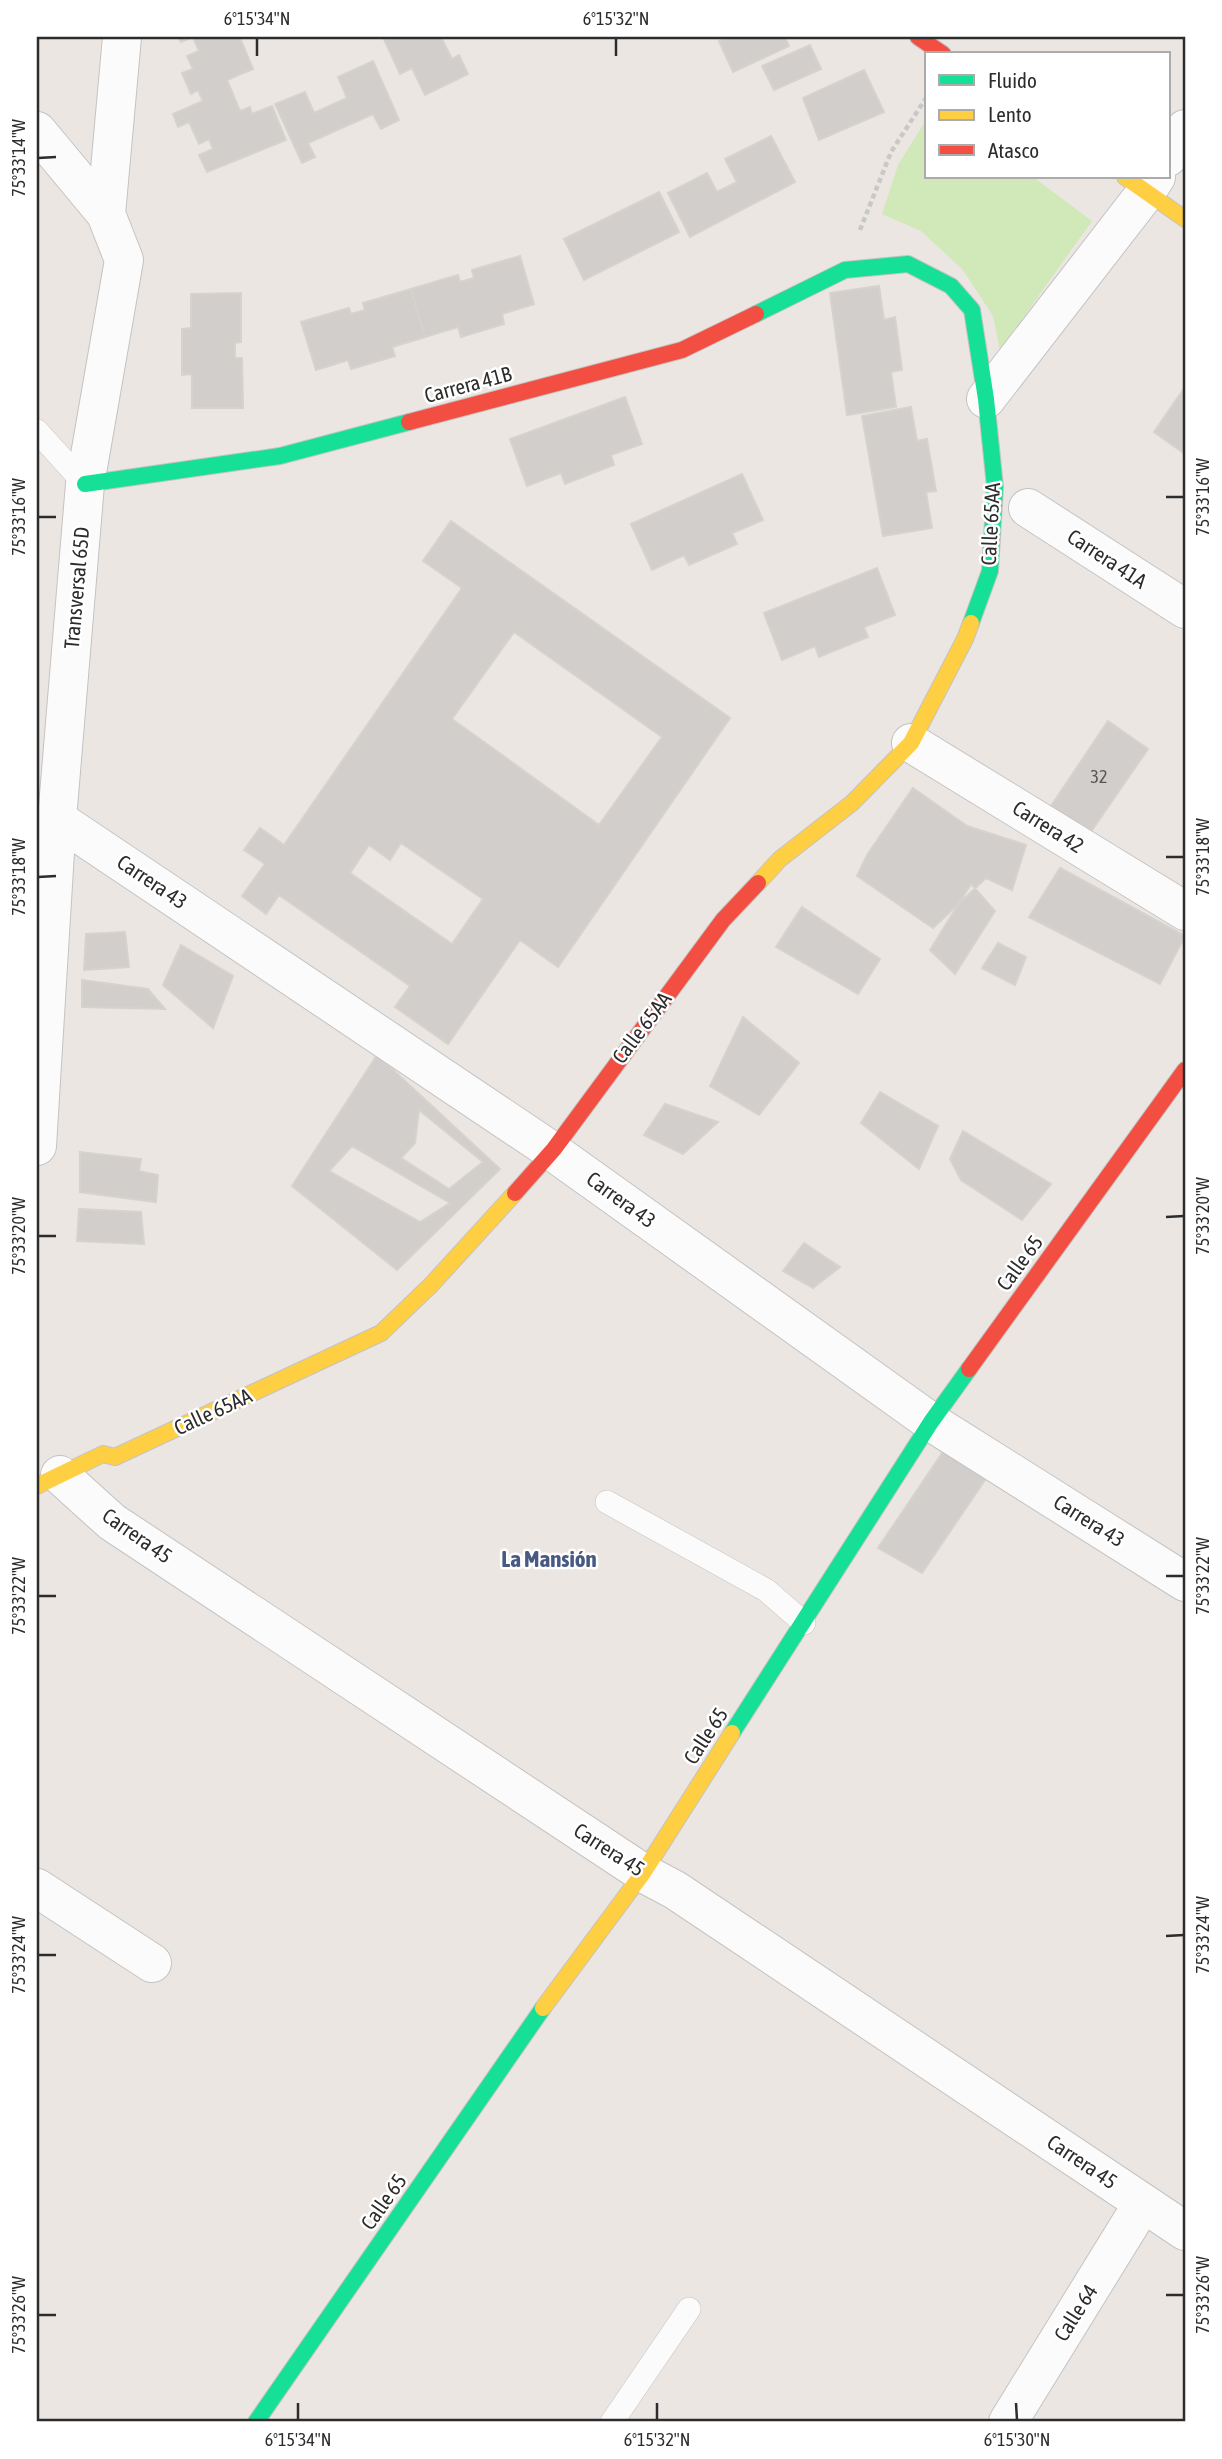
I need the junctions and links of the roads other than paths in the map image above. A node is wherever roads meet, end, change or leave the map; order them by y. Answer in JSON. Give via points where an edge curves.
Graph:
{"nodes":[{"id":1,"x":122,"y":37,"type":"edge"},
{"id":2,"x":918,"y":37,"type":"edge"},
{"id":3,"x":940,"y":52,"type":"edge"},
{"id":4,"x":1185,"y":129,"type":"edge"},
{"id":5,"x":37,"y":131,"type":"edge"},
{"id":6,"x":1170,"y":154,"type":"edge"},
{"id":7,"x":1143,"y":182,"type":"edge"},
{"id":8,"x":106,"y":214,"type":"junction"},
{"id":9,"x":1185,"y":219,"type":"edge"},
{"id":10,"x":845,"y":270,"type":"joint"},
{"id":11,"x":986,"y":399,"type":"junction"},
{"id":12,"x":37,"y":431,"type":"edge"},
{"id":13,"x":85,"y":484,"type":"junction"},
{"id":14,"x":1028,"y":508,"type":"dead end"},
{"id":15,"x":1185,"y":609,"type":"edge"},
{"id":16,"x":911,"y":743,"type":"junction"},
{"id":17,"x":57,"y":819,"type":"junction"},
{"id":18,"x":1185,"y":911,"type":"edge"},
{"id":19,"x":1185,"y":1070,"type":"edge"},
{"id":20,"x":37,"y":1146,"type":"edge"},
{"id":21,"x":552,"y":1151,"type":"junction"},
{"id":22,"x":931,"y":1422,"type":"junction"},
{"id":23,"x":48,"y":1480,"type":"edge"},
{"id":24,"x":607,"y":1502,"type":"dead end"},
{"id":25,"x":1185,"y":1581,"type":"edge"},
{"id":26,"x":804,"y":1623,"type":"junction"},
{"id":27,"x":643,"y":1873,"type":"junction"},
{"id":28,"x":37,"y":1888,"type":"edge"},
{"id":29,"x":152,"y":1963,"type":"dead end"},
{"id":30,"x":1143,"y":2203,"type":"junction"},
{"id":31,"x":1185,"y":2231,"type":"edge"},
{"id":32,"x":689,"y":2309,"type":"dead end"},
{"id":33,"x":257,"y":2422,"type":"edge"},
{"id":34,"x":612,"y":2422,"type":"edge"},
{"id":35,"x":1009,"y":2422,"type":"edge"}],
"edges":[{"from":1,"to":8,"type":"street","name":"Transversal 65D"},
{"from":2,"to":3,"type":"street"},
{"from":4,"to":6,"type":"street"},
{"from":5,"to":8,"type":"street"},
{"from":7,"to":9,"type":"street"},
{"from":7,"to":11,"type":"street"},
{"from":8,"to":13,"type":"street","name":"Transversal 65D","via":[[124,260]]},
{"from":10,"to":11,"type":"street","name":"Calle 65AA","via":[[908,264],[951,286],[972,310]]},
{"from":10,"to":13,"type":"street","name":"Carrera 41B","via":[[682,350],[280,456]]},
{"from":11,"to":16,"type":"street","name":"Calle 65AA","via":[[995,487],[990,571],[965,639]]},
{"from":12,"to":13,"type":"lane"},
{"from":13,"to":17,"type":"street","name":"Transversal 65D"},
{"from":14,"to":15,"type":"street","name":"Carrera 41A"},
{"from":16,"to":18,"type":"street","name":"Carrera 42"},
{"from":16,"to":21,"type":"street","name":"Calle 65AA","via":[[852,803],[779,859],[723,920]]},
{"from":17,"to":20,"type":"street","name":"Transversal 65D"},
{"from":17,"to":21,"type":"street","name":"Carrera 43"},
{"from":19,"to":22,"type":"street","name":"Calle 65"},
{"from":21,"to":22,"type":"street","name":"Carrera 43"},
{"from":21,"to":23,"type":"street","name":"Calle 65AA","via":[[431,1285],[381,1333],[115,1457],[103,1454]]},
{"from":22,"to":25,"type":"street","name":"Carrera 43"},
{"from":22,"to":26,"type":"street","name":"Calle 65"},
{"from":23,"to":27,"type":"street","name":"Carrera 45"},
{"from":24,"to":26,"type":"lane","via":[[766,1590]]},
{"from":26,"to":27,"type":"street","name":"Calle 65"},
{"from":27,"to":30,"type":"street","name":"Carrera 45","via":[[675,1889]]},
{"from":27,"to":33,"type":"street","name":"Calle 65","via":[[563,1979]]},
{"from":28,"to":29,"type":"street"},
{"from":30,"to":31,"type":"street","name":"Carrera 45"},
{"from":30,"to":35,"type":"street","name":"Calle 64"},
{"from":32,"to":34,"type":"lane"}]}
